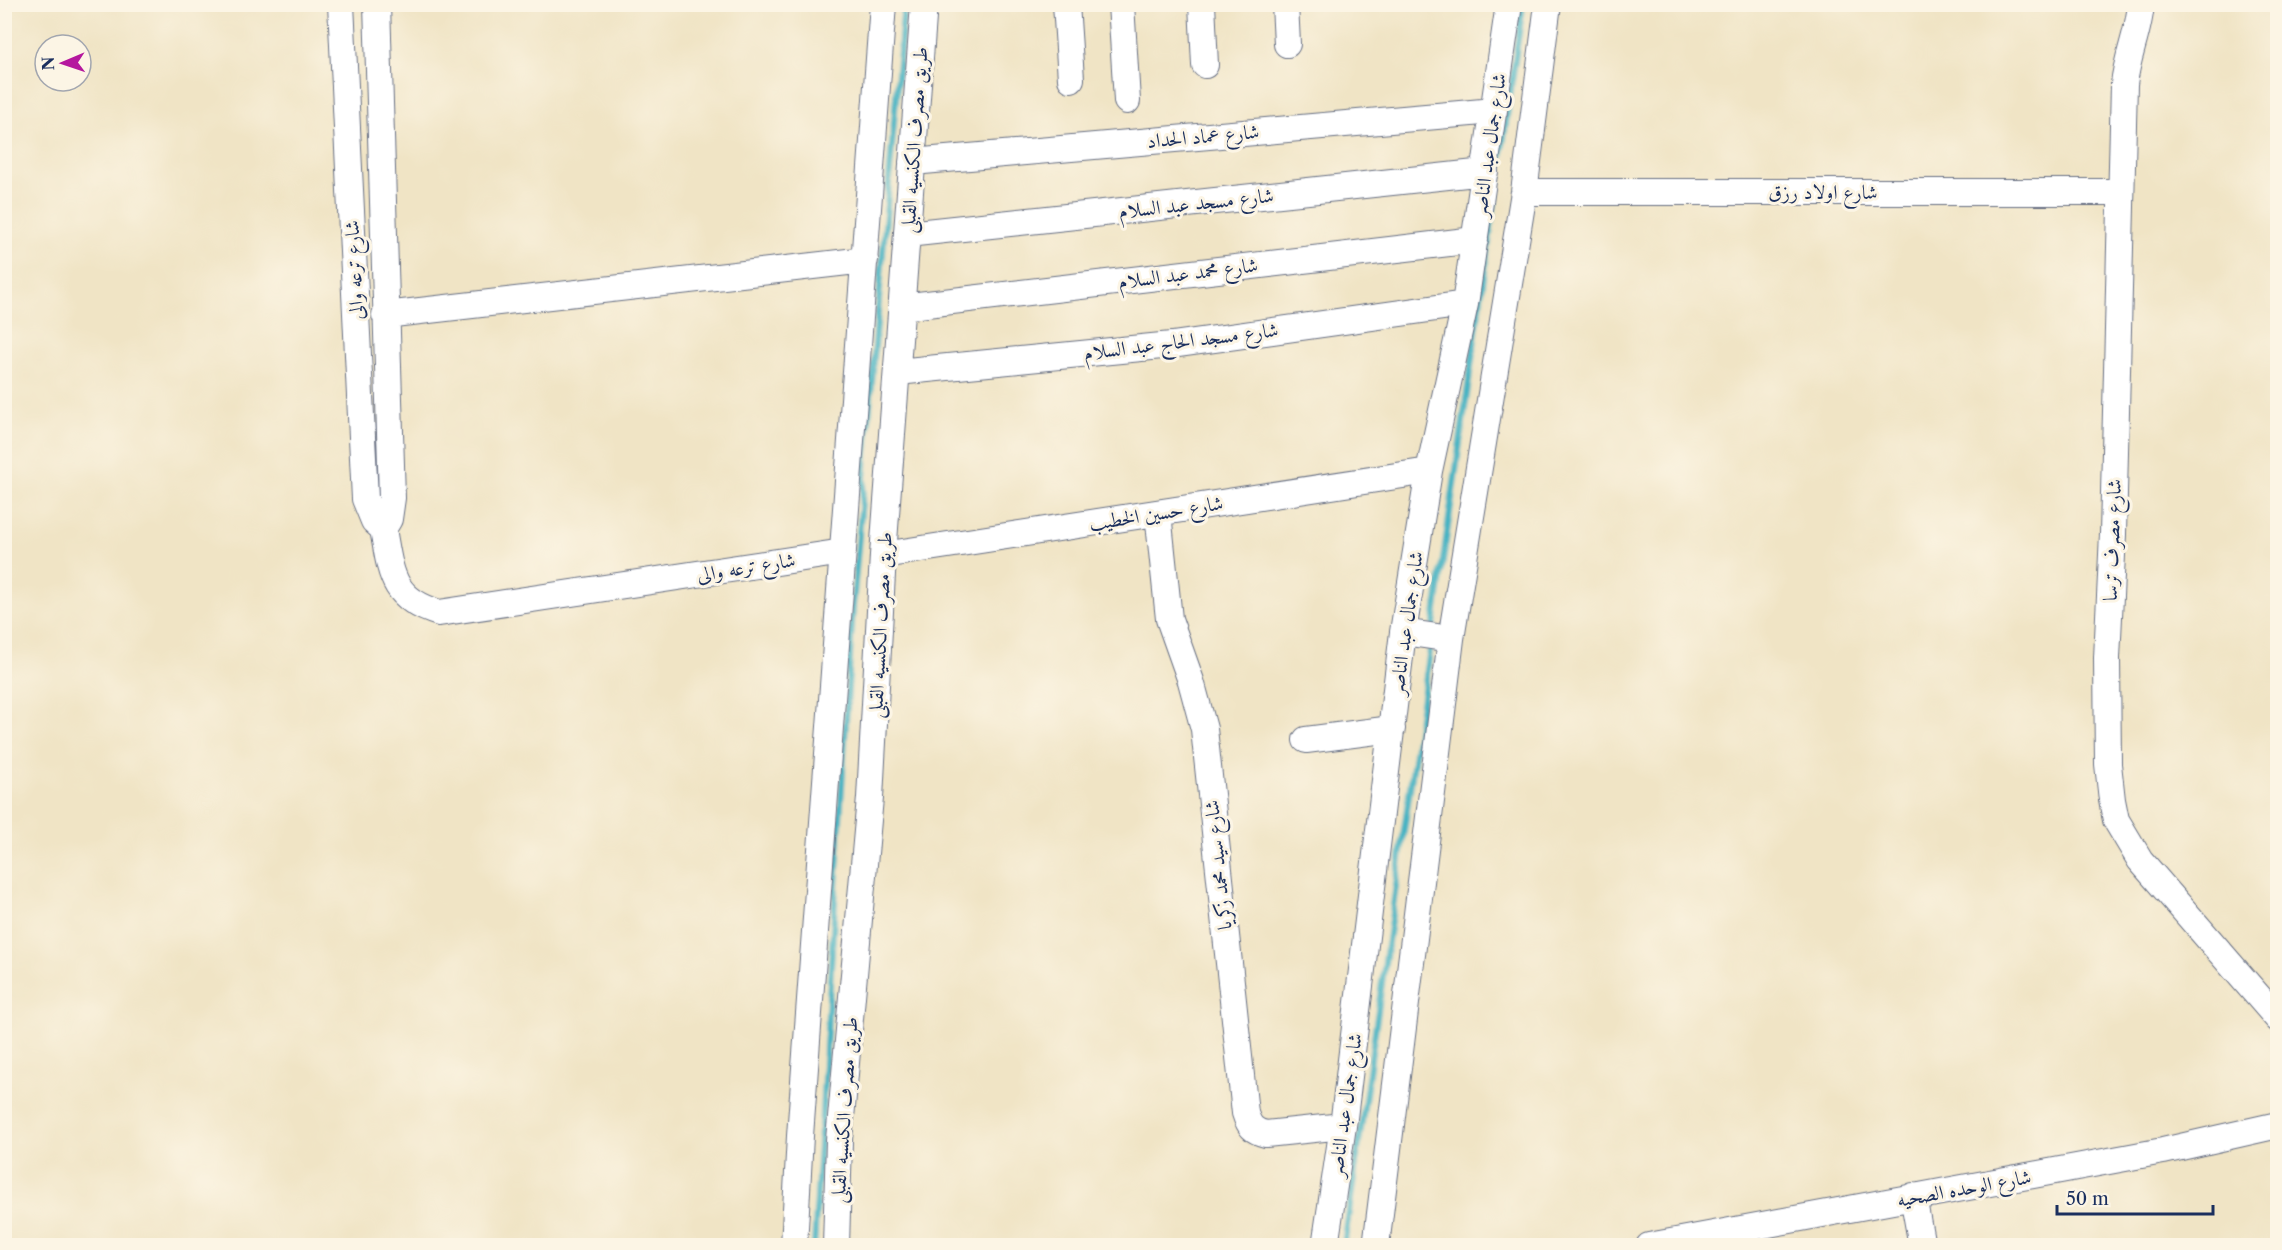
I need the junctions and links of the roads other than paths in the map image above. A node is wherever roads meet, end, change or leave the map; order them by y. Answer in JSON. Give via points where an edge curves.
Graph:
{"nodes":[{"id":1,"x":341,"y":4,"type":"edge"},
{"id":2,"x":377,"y":4,"type":"edge"},
{"id":3,"x":883,"y":4,"type":"edge"},
{"id":4,"x":924,"y":4,"type":"edge"},
{"id":5,"x":1066,"y":4,"type":"edge"},
{"id":6,"x":1121,"y":4,"type":"edge"},
{"id":7,"x":1202,"y":4,"type":"edge"},
{"id":8,"x":1285,"y":4,"type":"edge"},
{"id":9,"x":1509,"y":4,"type":"edge"},
{"id":10,"x":1548,"y":4,"type":"edge"},
{"id":11,"x":2141,"y":4,"type":"edge"},
{"id":12,"x":1287,"y":44,"type":"dead end"},
{"id":13,"x":1205,"y":65,"type":"dead end"},
{"id":14,"x":1071,"y":79,"type":"dead end"},
{"id":15,"x":1127,"y":100,"type":"dead end"},
{"id":16,"x":1494,"y":111,"type":"junction"},
{"id":17,"x":911,"y":169,"type":"junction"},
{"id":18,"x":1485,"y":171,"type":"junction"},
{"id":19,"x":872,"y":178,"type":"junction"},
{"id":20,"x":1524,"y":192,"type":"junction"},
{"id":21,"x":2121,"y":192,"type":"junction"},
{"id":22,"x":907,"y":234,"type":"junction"},
{"id":23,"x":1475,"y":240,"type":"junction"},
{"id":24,"x":865,"y":260,"type":"junction"},
{"id":25,"x":1465,"y":304,"type":"junction"},
{"id":26,"x":902,"y":307,"type":"junction"},
{"id":27,"x":385,"y":315,"type":"junction"},
{"id":28,"x":897,"y":372,"type":"junction"},
{"id":29,"x":1429,"y":471,"type":"junction"},
{"id":30,"x":1158,"y":513,"type":"junction"},
{"id":31,"x":383,"y":528,"type":"junction"},
{"id":32,"x":843,"y":552,"type":"junction"},
{"id":33,"x":883,"y":555,"type":"junction"},
{"id":34,"x":1408,"y":633,"type":"junction"},
{"id":35,"x":1446,"y":638,"type":"junction"},
{"id":36,"x":1392,"y":729,"type":"junction"},
{"id":37,"x":1306,"y":740,"type":"dead end"},
{"id":38,"x":2277,"y":1019,"type":"edge"},
{"id":39,"x":2277,"y":1125,"type":"edge"},
{"id":40,"x":1343,"y":1126,"type":"junction"},
{"id":41,"x":1914,"y":1196,"type":"junction"},
{"id":42,"x":794,"y":1245,"type":"edge"},
{"id":43,"x":836,"y":1245,"type":"edge"},
{"id":44,"x":1325,"y":1245,"type":"edge"},
{"id":45,"x":1376,"y":1245,"type":"edge"},
{"id":46,"x":1649,"y":1245,"type":"edge"},
{"id":47,"x":1922,"y":1245,"type":"edge"}],
"edges":[{"from":1,"to":31,"type":"street","name":"شارع ترعه والى","via":[[365,499],[374,521]]},
{"from":2,"to":27,"type":"street","name":"شارع ترعه والى"},
{"from":3,"to":19,"type":"street","name":"طريق مصرف الكنسيه القبلى"},
{"from":4,"to":17,"type":"street","name":"طريق مصرف الكنسيه القبلى"},
{"from":5,"to":14,"type":"street"},
{"from":6,"to":15,"type":"street"},
{"from":7,"to":13,"type":"street"},
{"from":8,"to":12,"type":"street"},
{"from":9,"to":16,"type":"street","name":"شارع جمال عبد الناصر"},
{"from":10,"to":20,"type":"street","name":"شارع جمال عبد الناصر"},
{"from":11,"to":21,"type":"street","name":"شارع مصرف ترسا","via":[[2126,60]]},
{"from":16,"to":17,"type":"street","name":"شارع عماد الحداد"},
{"from":16,"to":18,"type":"street","name":"شارع جمال عبد الناصر"},
{"from":17,"to":19,"type":"street","name":"شارع عماد الحداد"},
{"from":17,"to":22,"type":"street","name":"طريق مصرف الكنسيه القبلى"},
{"from":18,"to":22,"type":"street","name":"شارع مسجد عبد السلام"},
{"from":18,"to":23,"type":"street","name":"شارع جمال عبد الناصر"},
{"from":19,"to":24,"type":"street","name":"طريق مصرف الكنسيه القبلى"},
{"from":20,"to":21,"type":"street","name":"شارع اولاد رزق"},
{"from":20,"to":35,"type":"street","name":"شارع جمال عبد الناصر"},
{"from":21,"to":38,"type":"street","name":"شارع مصرف ترسا","via":[[2108,658],[2112,800],[2116,820],[2140,860]]},
{"from":22,"to":26,"type":"street","name":"طريق مصرف الكنسيه القبلى"},
{"from":23,"to":25,"type":"street","name":"شارع جمال عبد الناصر"},
{"from":23,"to":26,"type":"street","name":"شارع محمد عبد السلام"},
{"from":24,"to":27,"type":"street"},
{"from":24,"to":32,"type":"street","name":"طريق مصرف الكنسيه القبلى"},
{"from":25,"to":28,"type":"street","name":"شارع مسجد الحاج عبد السلام","via":[[1172,345]]},
{"from":25,"to":29,"type":"street","name":"شارع جمال عبد الناصر"},
{"from":26,"to":28,"type":"street","name":"طريق مصرف الكنسيه القبلى"},
{"from":27,"to":31,"type":"street","name":"شارع ترعه والى","via":[[392,498]]},
{"from":28,"to":33,"type":"street","name":"طريق مصرف الكنسيه القبلى"},
{"from":29,"to":30,"type":"street","name":"شارع حسين الخطيب"},
{"from":29,"to":34,"type":"street","name":"شارع جمال عبد الناصر"},
{"from":30,"to":33,"type":"street","name":"شارع حسين الخطيب"},
{"from":30,"to":40,"type":"street","name":"شارع سيد محمد زكريا","via":[[1168,619],[1204,729],[1248,1124],[1266,1134]]},
{"from":31,"to":32,"type":"street","name":"شارع ترعه والى","via":[[391,573],[401,592],[418,607],[440,613]]},
{"from":32,"to":42,"type":"street","name":"طريق مصرف الكنسيه القبلى"},
{"from":33,"to":43,"type":"street","name":"طريق مصرف الكنسيه القبلى","via":[[870,798],[839,1140]]},
{"from":34,"to":35,"type":"street"},
{"from":34,"to":36,"type":"street","name":"شارع جمال عبد الناصر"},
{"from":35,"to":45,"type":"street","name":"شارع جمال عبد الناصر"},
{"from":36,"to":37,"type":"street"},
{"from":36,"to":40,"type":"street","name":"شارع جمال عبد الناصر"},
{"from":39,"to":41,"type":"street","name":"شارع الوحده الصحيه","via":[[2163,1151]]},
{"from":40,"to":44,"type":"street","name":"شارع جمال عبد الناصر"},
{"from":41,"to":46,"type":"street","name":"شارع الوحده الصحيه"},
{"from":41,"to":47,"type":"street"}]}
